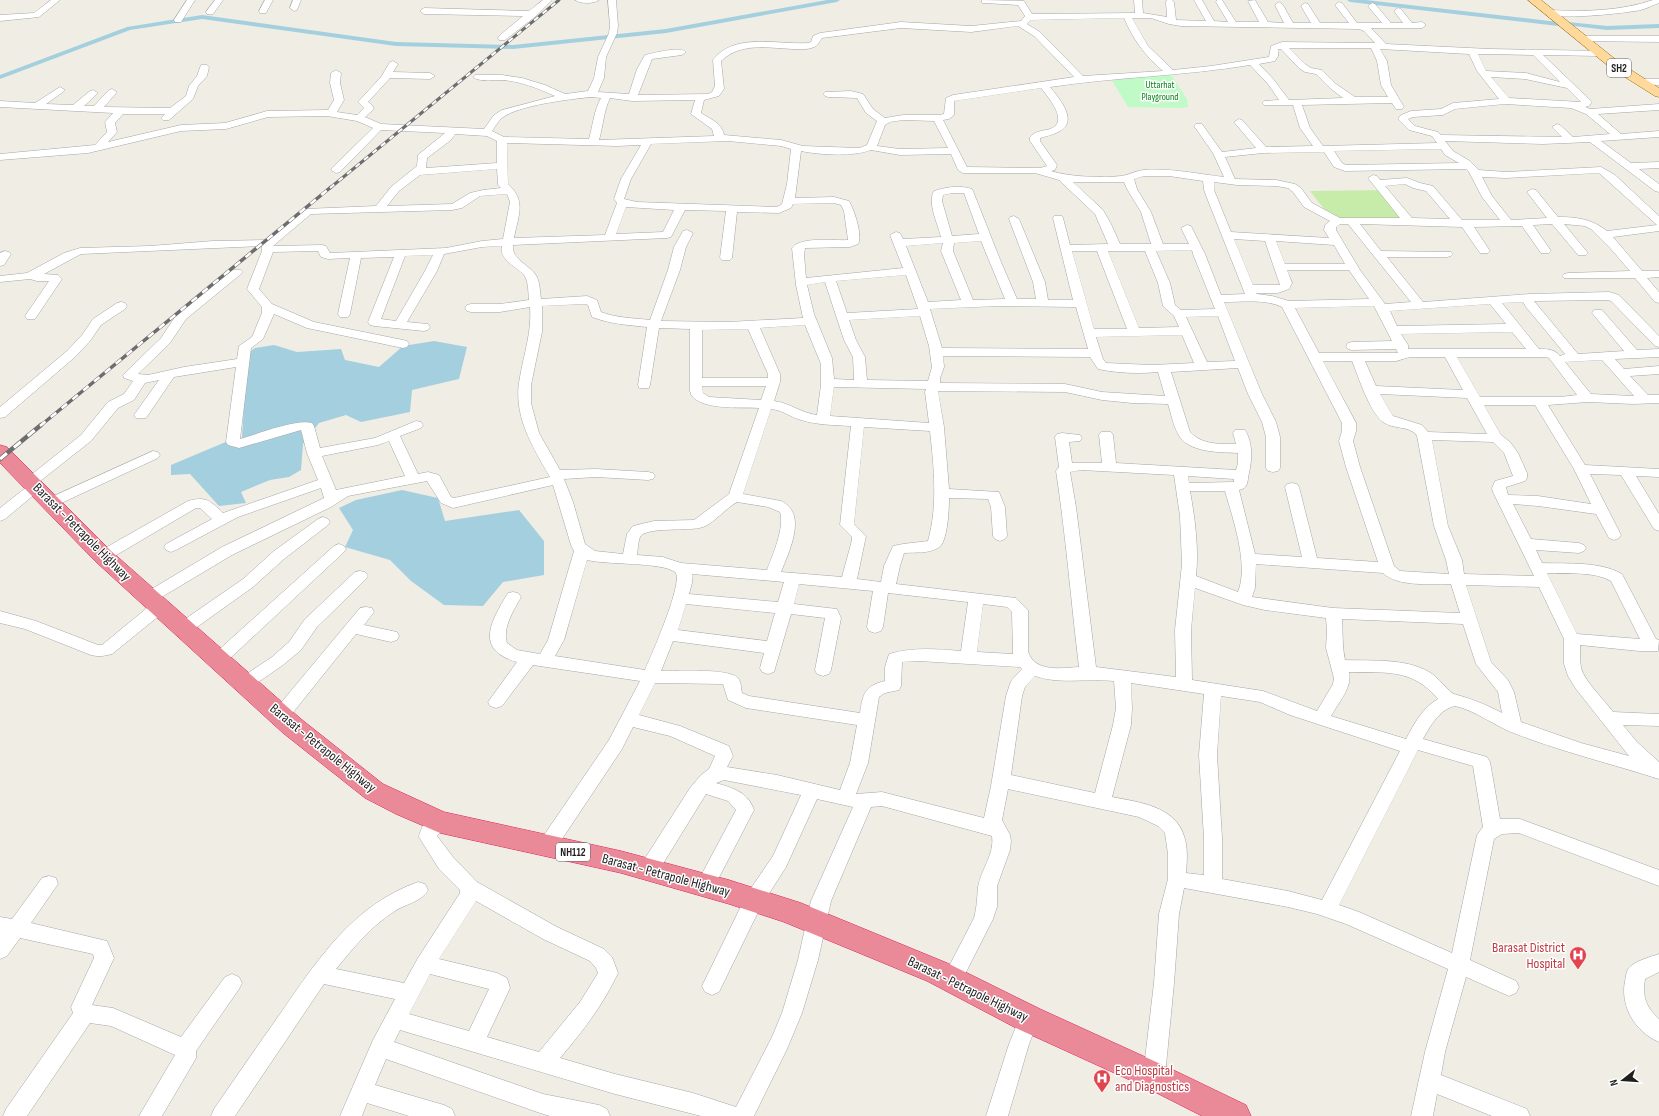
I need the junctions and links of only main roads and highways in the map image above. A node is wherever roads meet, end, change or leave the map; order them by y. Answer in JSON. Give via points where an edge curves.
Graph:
{"nodes":[{"id":1,"x":1534,"y":0,"type":"edge"},
{"id":2,"x":1658,"y":89,"type":"edge"},
{"id":3,"x":0,"y":451,"type":"edge"},
{"id":4,"x":1198,"y":1107,"type":"edge"},
{"id":5,"x":1235,"y":1116,"type":"edge"}],
"edges":[{"from":1,"to":2,"type":"main road","number":"SH2","via":[[1600,54],[1640,82]]},
{"from":3,"to":4,"type":"highway","name":"Barasat - Petrapole Highway","number":"NH112","via":[[103,556],[281,715],[374,791],[440,822],[649,869],[754,900],[817,922],[952,980],[1029,1019],[1154,1076]]},
{"from":4,"to":5,"type":"highway","name":"Barasat - Petrapole Highway","number":"NH112"}]}
